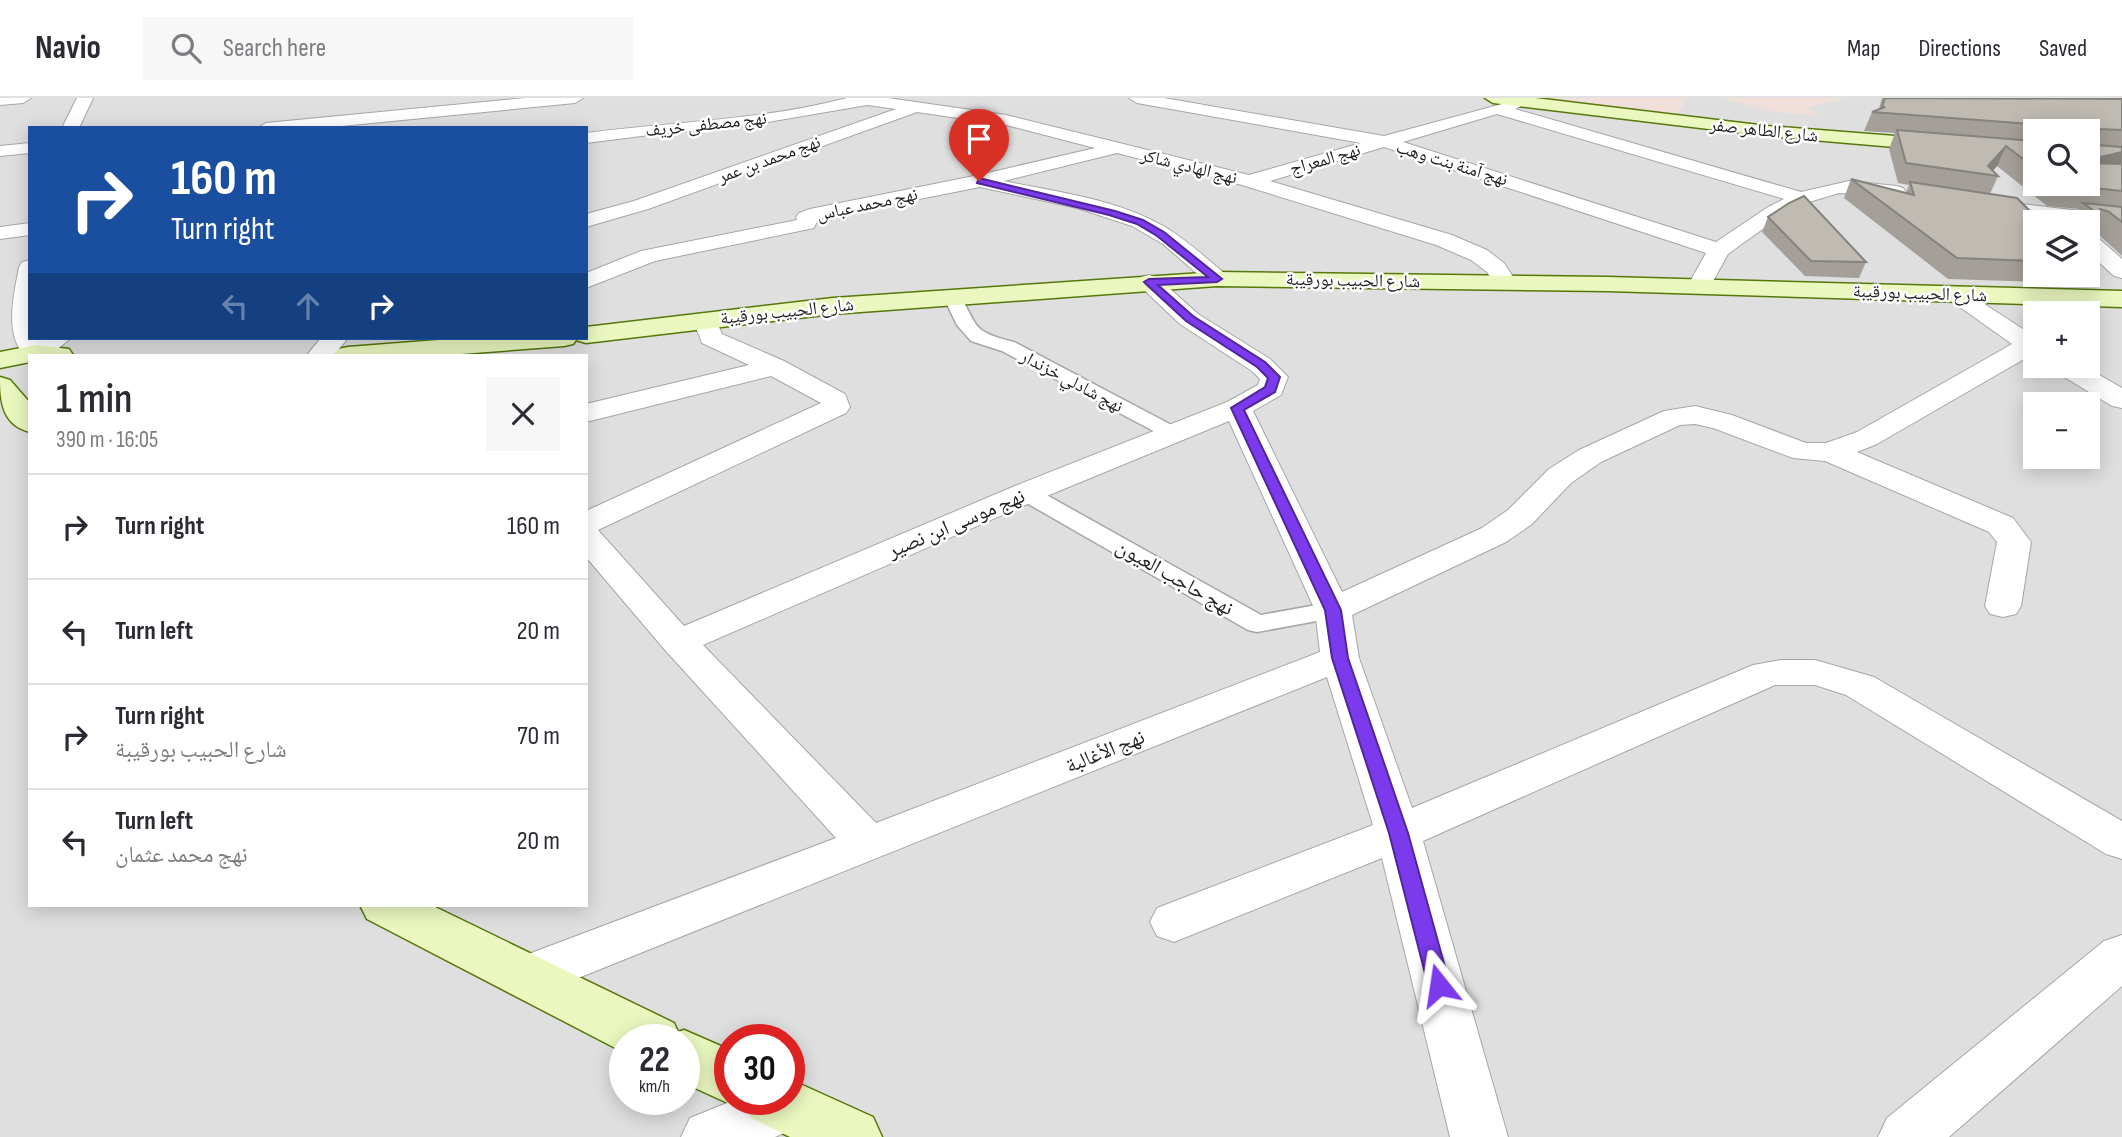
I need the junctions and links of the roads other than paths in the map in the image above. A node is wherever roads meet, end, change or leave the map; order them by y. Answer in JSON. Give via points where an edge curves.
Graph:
{"nodes":[{"id":1,"x":23,"y":98,"type":"edge"},
{"id":2,"x":86,"y":98,"type":"edge"},
{"id":3,"x":575,"y":98,"type":"edge"},
{"id":4,"x":952,"y":98,"type":"edge"},
{"id":5,"x":1137,"y":98,"type":"edge"},
{"id":6,"x":861,"y":99,"type":"edge"},
{"id":7,"x":0,"y":100,"type":"edge"},
{"id":8,"x":1496,"y":104,"type":"edge"},
{"id":9,"x":915,"y":107,"type":"junction"},
{"id":10,"x":442,"y":112,"type":"edge"},
{"id":11,"x":1475,"y":117,"type":"junction"},
{"id":12,"x":71,"y":126,"type":"edge"},
{"id":13,"x":289,"y":126,"type":"edge"},
{"id":14,"x":1356,"y":136,"type":"junction"},
{"id":15,"x":588,"y":138,"type":"edge"},
{"id":16,"x":1386,"y":142,"type":"junction"},
{"id":17,"x":28,"y":148,"type":"edge"},
{"id":18,"x":1119,"y":148,"type":"junction"},
{"id":19,"x":0,"y":151,"type":"edge"},
{"id":20,"x":2023,"y":152,"type":"edge"},
{"id":21,"x":979,"y":181,"type":"junction"},
{"id":22,"x":1249,"y":181,"type":"junction"},
{"id":23,"x":1916,"y":195,"type":"edge"},
{"id":24,"x":1802,"y":198,"type":"junction"},
{"id":25,"x":1965,"y":203,"type":"edge"},
{"id":26,"x":2023,"y":213,"type":"edge"},
{"id":27,"x":588,"y":220,"type":"edge"},
{"id":28,"x":2100,"y":221,"type":"edge"},
{"id":29,"x":2122,"y":222,"type":"edge"},
{"id":30,"x":28,"y":229,"type":"edge"},
{"id":31,"x":0,"y":233,"type":"edge"},
{"id":32,"x":1719,"y":250,"type":"junction"},
{"id":33,"x":2100,"y":252,"type":"edge"},
{"id":34,"x":2122,"y":271,"type":"edge"},
{"id":35,"x":1217,"y":279,"type":"junction"},
{"id":36,"x":588,"y":280,"type":"edge"},
{"id":37,"x":1149,"y":282,"type":"junction"},
{"id":38,"x":1505,"y":283,"type":"junction"},
{"id":39,"x":1699,"y":287,"type":"junction"},
{"id":40,"x":1952,"y":293,"type":"junction"},
{"id":41,"x":952,"y":296,"type":"junction"},
{"id":42,"x":28,"y":298,"type":"edge"},
{"id":43,"x":2122,"y":299,"type":"edge"},
{"id":44,"x":705,"y":320,"type":"junction"},
{"id":45,"x":588,"y":335,"type":"edge"},
{"id":46,"x":2023,"y":339,"type":"edge"},
{"id":47,"x":333,"y":340,"type":"edge"},
{"id":48,"x":539,"y":340,"type":"edge"},
{"id":49,"x":0,"y":345,"type":"edge"},
{"id":50,"x":2023,"y":352,"type":"edge"},
{"id":51,"x":321,"y":354,"type":"edge"},
{"id":52,"x":361,"y":354,"type":"edge"},
{"id":53,"x":0,"y":360,"type":"edge"},
{"id":54,"x":24,"y":361,"type":"edge"},
{"id":55,"x":775,"y":367,"type":"junction"},
{"id":56,"x":2085,"y":378,"type":"edge"},
{"id":57,"x":2122,"y":400,"type":"edge"},
{"id":58,"x":28,"y":407,"type":"edge"},
{"id":59,"x":1237,"y":408,"type":"junction"},
{"id":60,"x":588,"y":413,"type":"edge"},
{"id":61,"x":1172,"y":433,"type":"junction"},
{"id":62,"x":1830,"y":452,"type":"junction"},
{"id":63,"x":1026,"y":493,"type":"junction"},
{"id":64,"x":588,"y":522,"type":"edge"},
{"id":65,"x":1494,"y":535,"type":"joint"},
{"id":66,"x":588,"y":538,"type":"edge"},
{"id":67,"x":2003,"y":606,"type":"dead end"},
{"id":68,"x":1333,"y":610,"type":"junction"},
{"id":69,"x":678,"y":642,"type":"junction"},
{"id":70,"x":1340,"y":658,"type":"junction"},
{"id":71,"x":1398,"y":833,"type":"junction"},
{"id":72,"x":2122,"y":842,"type":"edge"},
{"id":73,"x":869,"y":844,"type":"junction"},
{"id":74,"x":389,"y":907,"type":"edge"},
{"id":75,"x":1174,"y":922,"type":"dead end"},
{"id":76,"x":2122,"y":956,"type":"edge"},
{"id":77,"x":528,"y":976,"type":"junction"},
{"id":78,"x":622,"y":1024,"type":"edge"},
{"id":79,"x":805,"y":1114,"type":"edge"},
{"id":80,"x":753,"y":1115,"type":"edge"},
{"id":81,"x":710,"y":1137,"type":"edge"},
{"id":82,"x":852,"y":1137,"type":"edge"},
{"id":83,"x":1479,"y":1137,"type":"edge"},
{"id":84,"x":1907,"y":1137,"type":"edge"}],
"edges":[{"from":1,"to":7,"type":"street"},
{"from":2,"to":12,"type":"street"},
{"from":3,"to":10,"type":"street"},
{"from":4,"to":9,"type":"street","name":"نهج محمد بن عمر"},
{"from":5,"to":14,"type":"street","name":"نهج آمنة بنت وهب"},
{"from":6,"to":9,"type":"street","name":"نهج الهادي شاكر"},
{"from":6,"to":15,"type":"street","name":"نهج مصطفى خريف","via":[[737,122]]},
{"from":8,"to":11,"type":"street","name":"نهج المعراج"},
{"from":8,"to":20,"type":"main road","name":"شارع الطاهر صفر","via":[[1521,102],[1780,132]]},
{"from":8,"to":24,"type":"street"},
{"from":9,"to":18,"type":"street","name":"نهج الهادي شاكر","via":[[978,114]]},
{"from":9,"to":27,"type":"street","name":"نهج محمد بن عمر"},
{"from":10,"to":13,"type":"street"},
{"from":11,"to":14,"type":"street"},
{"from":11,"to":16,"type":"street","name":"نهج المعراج"},
{"from":14,"to":16,"type":"street","name":"نهج آمنة بنت وهب"},
{"from":16,"to":22,"type":"street","name":"نهج المعراج"},
{"from":16,"to":32,"type":"street","name":"نهج آمنة بنت وهب"},
{"from":17,"to":19,"type":"street"},
{"from":18,"to":21,"type":"street","name":"نهج محمد عباس"},
{"from":18,"to":22,"type":"street","name":"نهج الهادي شاكر"},
{"from":21,"to":35,"type":"street","via":[[1140,222],[1180,247]]},
{"from":21,"to":36,"type":"street","name":"نهج محمد عباس","via":[[810,215],[807,224],[649,256]]},
{"from":22,"to":38,"type":"street","name":"نهج الهادي شاكر","via":[[1444,240],[1479,255],[1496,268]]},
{"from":23,"to":24,"type":"street","via":[[1843,185]]},
{"from":24,"to":32,"type":"street"},
{"from":25,"to":26,"type":"street"},
{"from":28,"to":29,"type":"street"},
{"from":30,"to":31,"type":"street"},
{"from":32,"to":39,"type":"street"},
{"from":33,"to":34,"type":"street"},
{"from":35,"to":37,"type":"main road","name":"شارع الحبيب بورقيبة"},
{"from":35,"to":38,"type":"main road","name":"شارع الحبيب بورقيبة"},
{"from":37,"to":41,"type":"main road","name":"شارع الحبيب بورقيبة"},
{"from":37,"to":59,"type":"street","name":"نهج موسى ابن نصير","via":[[1189,318],[1274,377],[1271,389]]},
{"from":38,"to":39,"type":"main road","name":"شارع الحبيب بورقيبة"},
{"from":39,"to":40,"type":"main road","name":"شارع الحبيب بورقيبة"},
{"from":40,"to":43,"type":"main road","name":"شارع الحبيب بورقيبة"},
{"from":40,"to":46,"type":"street"},
{"from":41,"to":44,"type":"main road","name":"شارع الحبيب بورقيبة"},
{"from":41,"to":61,"type":"street","name":"نهج شادلي خزندار","via":[[962,322],[985,345],[1007,346]]},
{"from":42,"to":54,"type":"street"},
{"from":44,"to":45,"type":"main road","name":"شارع الحبيب بورقيبة"},
{"from":44,"to":55,"type":"street","via":[[711,338]]},
{"from":47,"to":51,"type":"street"},
{"from":48,"to":52,"type":"main road"},
{"from":49,"to":54,"type":"street"},
{"from":50,"to":62,"type":"street","via":[[1867,439]]},
{"from":53,"to":54,"type":"main road"},
{"from":54,"to":58,"type":"main road"},
{"from":55,"to":60,"type":"street"},
{"from":55,"to":64,"type":"street","via":[[835,400],[836,407]]},
{"from":56,"to":57,"type":"street"},
{"from":59,"to":61,"type":"street","name":"نهج موسى ابن نصير"},
{"from":59,"to":68,"type":"street"},
{"from":61,"to":63,"type":"street","name":"نهج موسى ابن نصير"},
{"from":62,"to":65,"type":"street","via":[[1804,452],[1722,421],[1695,415],[1674,417],[1590,456]]},
{"from":62,"to":67,"type":"street","via":[[2001,525],[2014,542]]},
{"from":63,"to":68,"type":"street","name":"نهج حاجب العيون","via":[[1257,624]]},
{"from":63,"to":69,"type":"street","name":"نهج موسى ابن نصير"},
{"from":65,"to":68,"type":"street"},
{"from":66,"to":69,"type":"street"},
{"from":68,"to":70,"type":"street"},
{"from":69,"to":73,"type":"street"},
{"from":70,"to":71,"type":"street"},
{"from":70,"to":73,"type":"street","name":"نهج الأغالبة"},
{"from":71,"to":72,"type":"street","via":[[1767,674],[1800,669],[1860,686]]},
{"from":71,"to":75,"type":"street"},
{"from":71,"to":83,"type":"street"},
{"from":73,"to":77,"type":"street","name":"نهج الأغالبة"},
{"from":74,"to":77,"type":"main road"},
{"from":76,"to":84,"type":"street"},
{"from":77,"to":78,"type":"main road"},
{"from":79,"to":82,"type":"main road"},
{"from":80,"to":81,"type":"street"}]}
